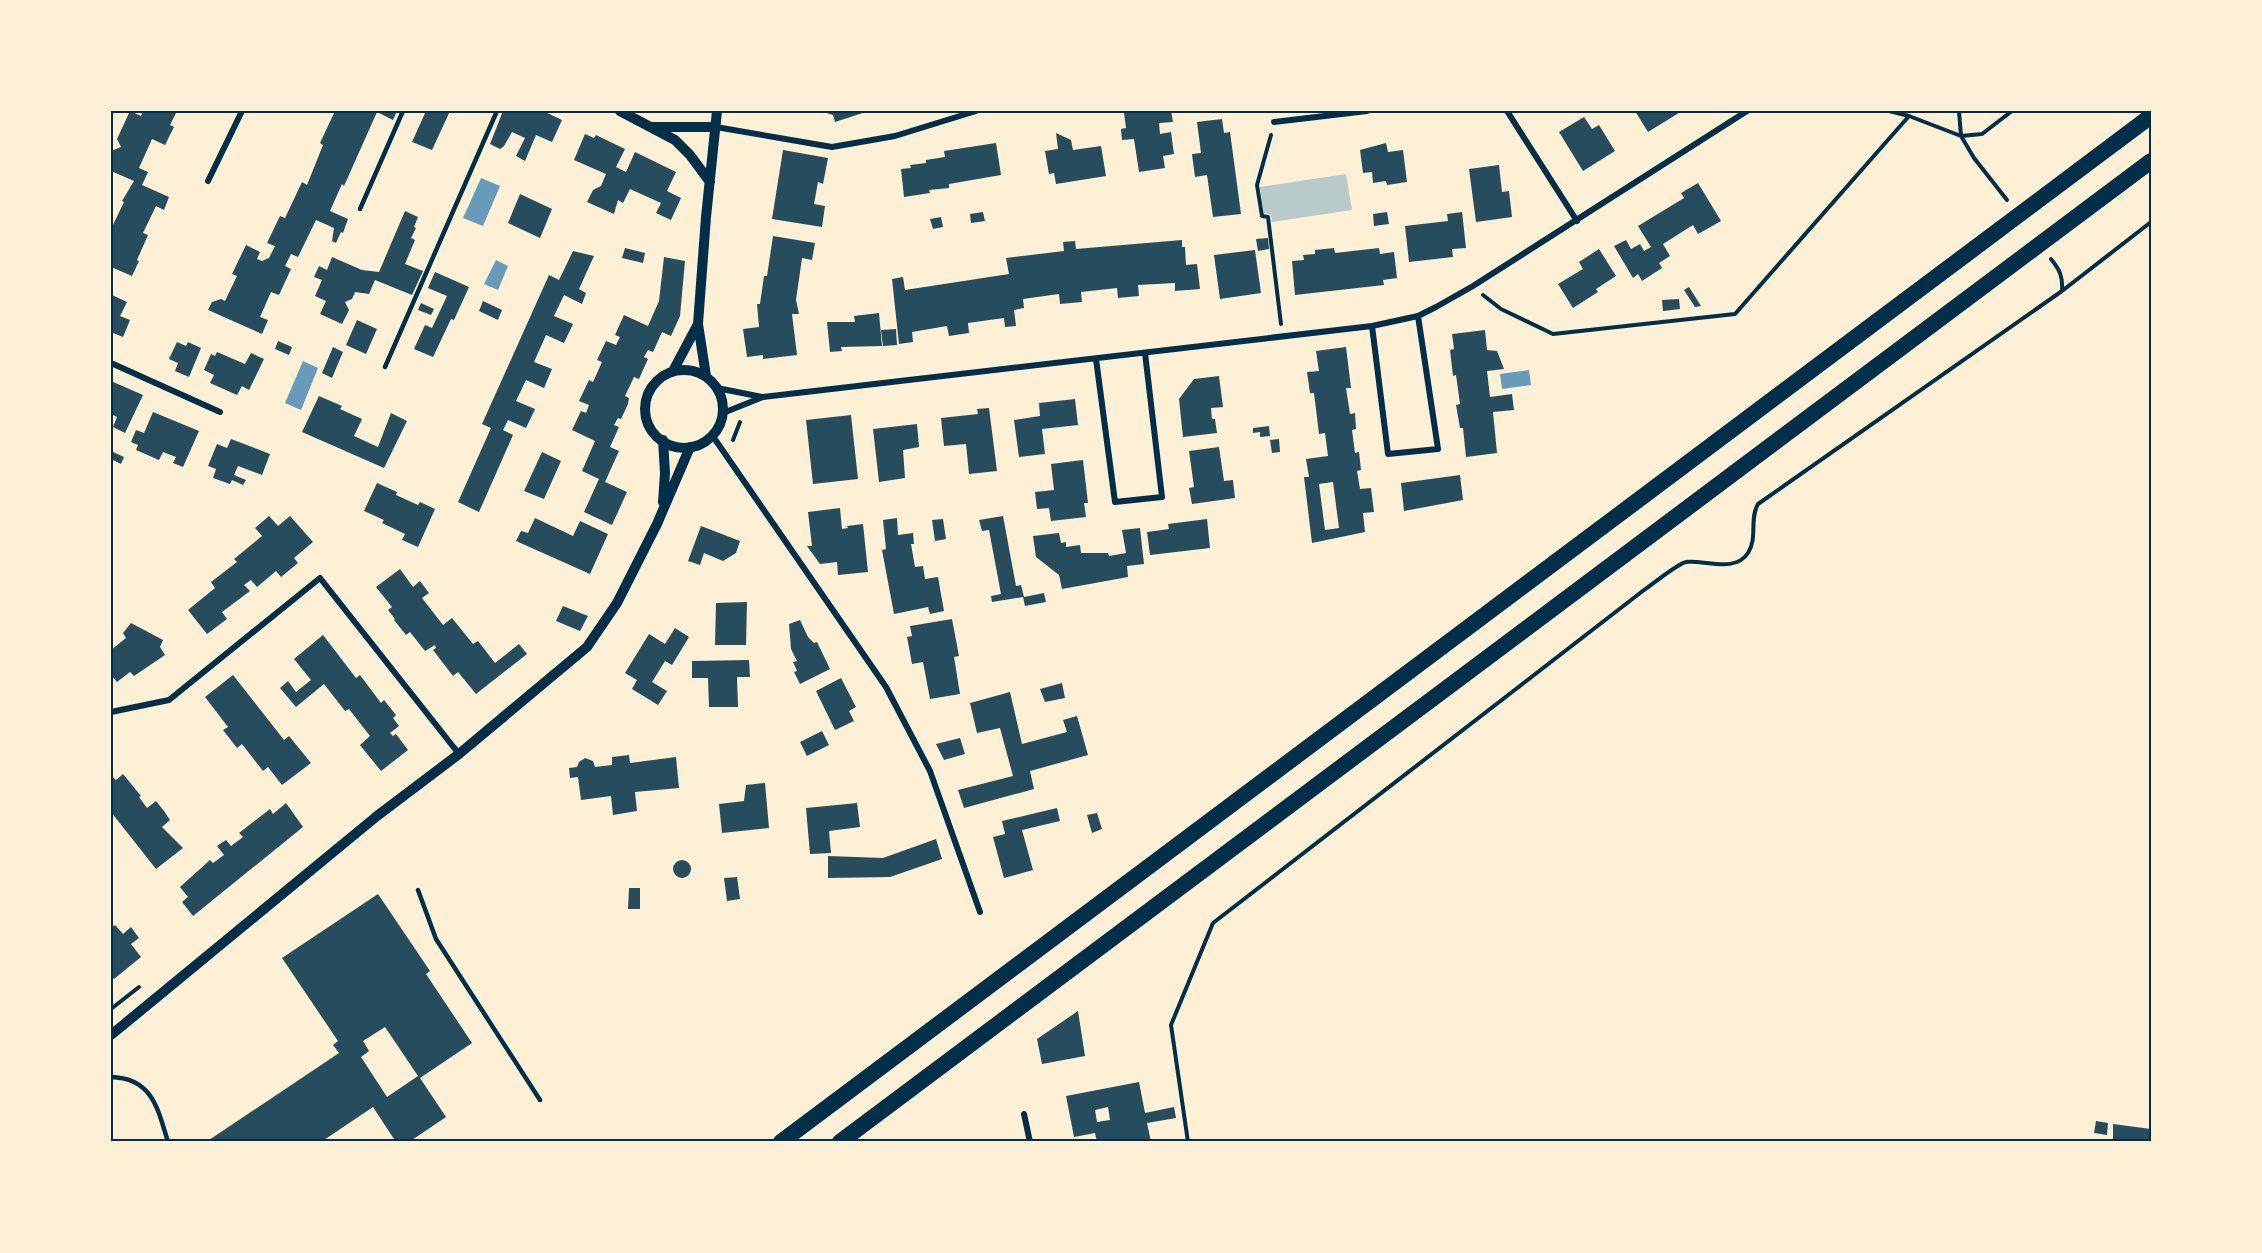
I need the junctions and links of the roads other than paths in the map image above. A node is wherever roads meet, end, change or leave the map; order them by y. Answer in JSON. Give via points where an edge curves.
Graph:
{"nodes":[{"id":1,"x":242,"y":111,"type":"edge"},
{"id":2,"x":403,"y":111,"type":"edge"},
{"id":3,"x":497,"y":111,"type":"edge"},
{"id":4,"x":620,"y":111,"type":"edge"},
{"id":5,"x":717,"y":111,"type":"edge"},
{"id":6,"x":976,"y":111,"type":"edge"},
{"id":7,"x":1367,"y":111,"type":"edge"},
{"id":8,"x":1507,"y":111,"type":"edge"},
{"id":9,"x":1747,"y":111,"type":"edge"},
{"id":10,"x":2151,"y":117,"type":"edge"},
{"id":11,"x":1274,"y":122,"type":"road end"},
{"id":12,"x":649,"y":127,"type":"junction"},
{"id":13,"x":716,"y":127,"type":"junction"},
{"id":14,"x":2151,"y":161,"type":"edge"},
{"id":15,"x":208,"y":182,"type":"dead end"},
{"id":16,"x":710,"y":182,"type":"junction"},
{"id":17,"x":360,"y":209,"type":"dead end"},
{"id":18,"x":1576,"y":220,"type":"junction"},
{"id":19,"x":1418,"y":316,"type":"junction"},
{"id":20,"x":698,"y":324,"type":"junction"},
{"id":21,"x":1372,"y":327,"type":"junction"},
{"id":22,"x":1145,"y":353,"type":"junction"},
{"id":23,"x":1096,"y":358,"type":"junction"},
{"id":24,"x":111,"y":363,"type":"edge"},
{"id":25,"x":385,"y":367,"type":"dead end"},
{"id":26,"x":674,"y":371,"type":"junction"},
{"id":27,"x":706,"y":376,"type":"junction"},
{"id":28,"x":717,"y":388,"type":"junction"},
{"id":29,"x":763,"y":397,"type":"junction"},
{"id":30,"x":220,"y":412,"type":"dead end"},
{"id":31,"x":723,"y":413,"type":"junction"},
{"id":32,"x":712,"y":435,"type":"junction"},
{"id":33,"x":663,"y":440,"type":"junction"},
{"id":34,"x":690,"y":447,"type":"junction"},
{"id":35,"x":662,"y":511,"type":"junction"},
{"id":36,"x":111,"y":712,"type":"edge"},
{"id":37,"x":459,"y":754,"type":"junction"},
{"id":38,"x":418,"y":890,"type":"dead end"},
{"id":39,"x":980,"y":912,"type":"dead end"},
{"id":40,"x":111,"y":1035,"type":"edge"},
{"id":41,"x":111,"y":1077,"type":"edge"},
{"id":42,"x":540,"y":1100,"type":"dead end"},
{"id":43,"x":1024,"y":1114,"type":"dead end"},
{"id":44,"x":168,"y":1142,"type":"edge"},
{"id":45,"x":781,"y":1142,"type":"edge"},
{"id":46,"x":840,"y":1142,"type":"edge"},
{"id":47,"x":1030,"y":1142,"type":"edge"}],
"edges":[{"from":1,"to":15,"type":"street"},
{"from":2,"to":17,"type":"lane"},
{"from":3,"to":25,"type":"lane"},
{"from":4,"to":12,"type":"street"},
{"from":5,"to":13,"type":"street"},
{"from":6,"to":13,"type":"street","via":[[895,135],[832,147]]},
{"from":7,"to":11,"type":"street"},
{"from":8,"to":18,"type":"street"},
{"from":9,"to":18,"type":"street"},
{"from":10,"to":45,"type":"highway"},
{"from":12,"to":13,"type":"street"},
{"from":12,"to":16,"type":"street","via":[[675,140]]},
{"from":13,"to":16,"type":"street"},
{"from":14,"to":46,"type":"highway"},
{"from":16,"to":20,"type":"street"},
{"from":18,"to":19,"type":"street"},
{"from":19,"to":21,"type":"street"},
{"from":19,"to":21,"type":"street","via":[[1438,449],[1388,454]]},
{"from":20,"to":26,"type":"street"},
{"from":20,"to":27,"type":"street"},
{"from":21,"to":22,"type":"street"},
{"from":22,"to":23,"type":"street"},
{"from":22,"to":23,"type":"street","via":[[1162,497],[1115,502]]},
{"from":23,"to":29,"type":"street"},
{"from":24,"to":30,"type":"street"},
{"from":26,"to":27,"type":"street"},
{"from":26,"to":33,"type":"street","via":[[656,381],[646,402],[650,426]]},
{"from":27,"to":28,"type":"street"},
{"from":28,"to":29,"type":"street"},
{"from":28,"to":31,"type":"street"},
{"from":29,"to":31,"type":"street"},
{"from":31,"to":32,"type":"street"},
{"from":32,"to":34,"type":"street"},
{"from":32,"to":39,"type":"street","via":[[886,687],[930,771]]},
{"from":33,"to":34,"type":"street","via":[[678,447]]},
{"from":33,"to":35,"type":"street","via":[[666,473]]},
{"from":34,"to":35,"type":"street"},
{"from":35,"to":37,"type":"street","via":[[617,603],[587,647]]},
{"from":36,"to":37,"type":"street","via":[[169,700],[320,578]]},
{"from":37,"to":40,"type":"street","via":[[377,816]]},
{"from":38,"to":42,"type":"lane","via":[[436,939]]},
{"from":41,"to":44,"type":"lane","via":[[139,1085],[156,1099]]},
{"from":43,"to":47,"type":"street"}]}
